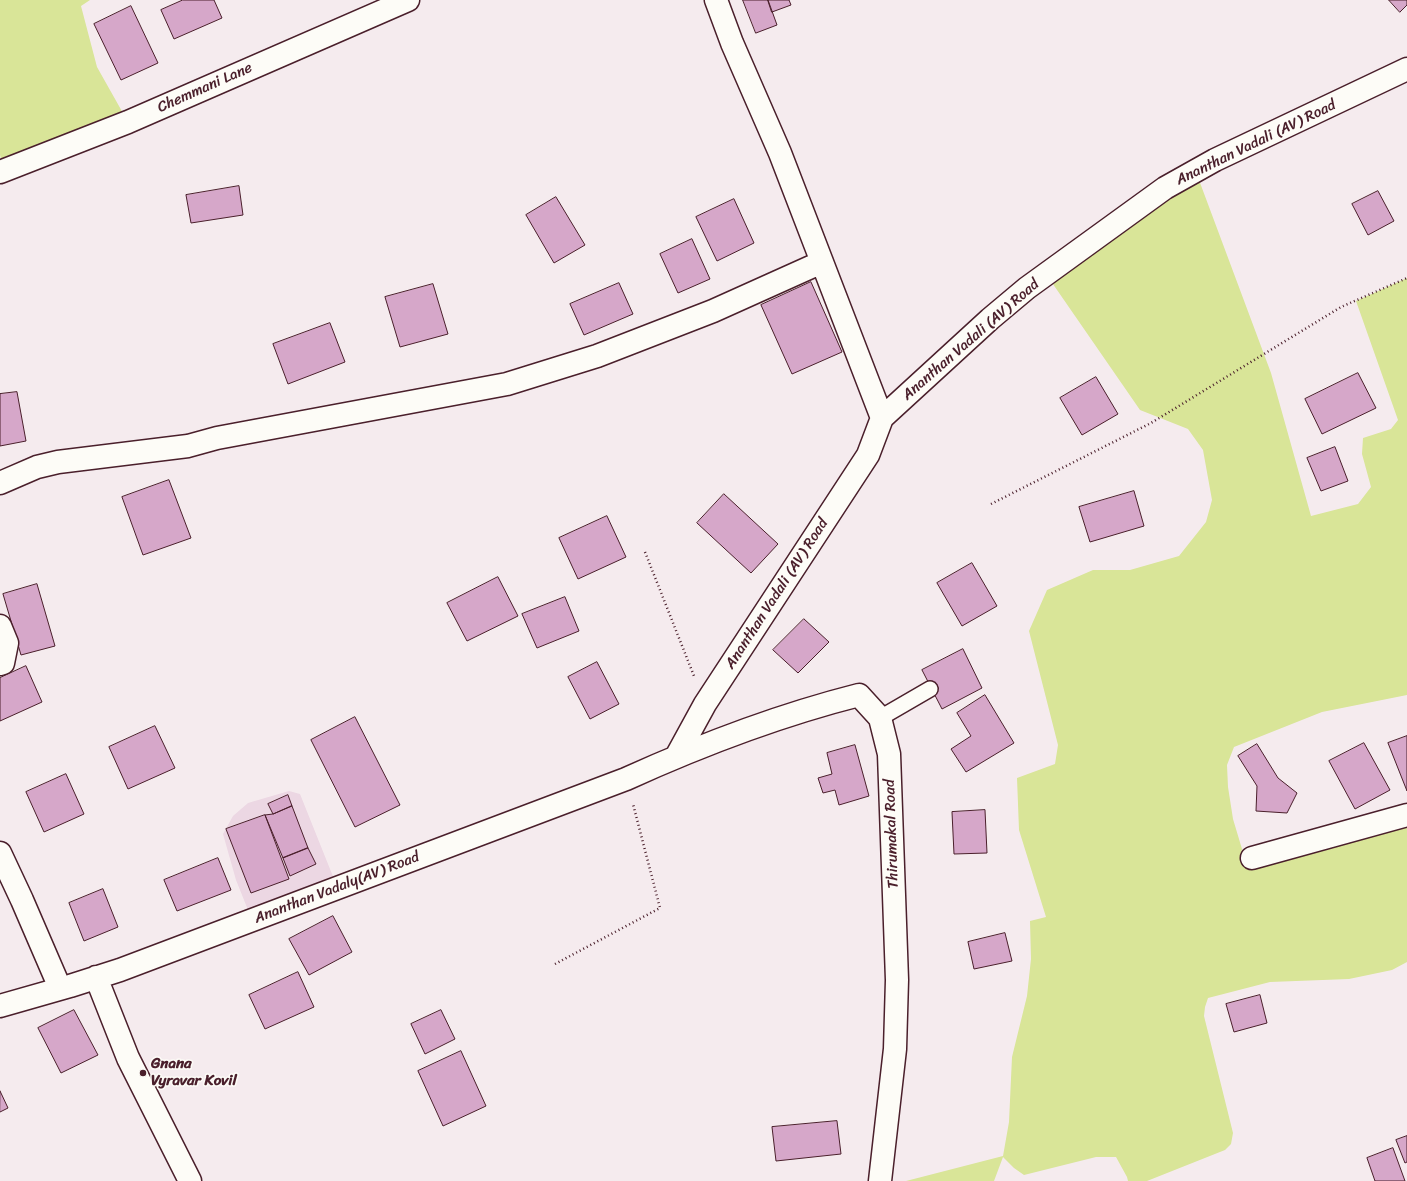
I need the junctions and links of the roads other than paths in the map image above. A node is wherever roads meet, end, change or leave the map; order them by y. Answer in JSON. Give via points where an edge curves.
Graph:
{"nodes":[{"id":1,"x":408,"y":0,"type":"edge"},
{"id":2,"x":716,"y":0,"type":"edge"},
{"id":3,"x":1407,"y":69,"type":"edge"},
{"id":4,"x":0,"y":172,"type":"edge"},
{"id":5,"x":822,"y":262,"type":"junction"},
{"id":6,"x":882,"y":418,"type":"junction"},
{"id":7,"x":0,"y":483,"type":"edge"},
{"id":8,"x":0,"y":626,"type":"edge"},
{"id":9,"x":0,"y":664,"type":"edge"},
{"id":10,"x":930,"y":689,"type":"dead end"},
{"id":11,"x":880,"y":718,"type":"junction"},
{"id":12,"x":673,"y":758,"type":"junction"},
{"id":13,"x":1407,"y":815,"type":"edge"},
{"id":14,"x":0,"y":853,"type":"edge"},
{"id":15,"x":1252,"y":858,"type":"dead end"},
{"id":16,"x":96,"y":977,"type":"junction"},
{"id":17,"x":60,"y":988,"type":"junction"},
{"id":18,"x":0,"y":1006,"type":"edge"},
{"id":19,"x":190,"y":1181,"type":"edge"},
{"id":20,"x":880,"y":1181,"type":"edge"}],
"edges":[{"from":1,"to":4,"type":"street","name":"Chemmani Lane","via":[[128,122]]},
{"from":2,"to":5,"type":"street"},
{"from":3,"to":6,"type":"street","name":"Ananthan Vadali (AV) Road","via":[[1215,160],[1165,188],[1027,288]]},
{"from":5,"to":6,"type":"street"},
{"from":5,"to":7,"type":"street","via":[[713,311],[596,356],[507,384],[238,434],[188,446],[58,462],[37,467]]},
{"from":6,"to":12,"type":"street","name":"Ananthan Vadali (AV) Road","via":[[868,455],[705,704]]},
{"from":8,"to":9,"type":"street","via":[[7,643],[3,663]]},
{"from":10,"to":11,"type":"lane"},
{"from":11,"to":12,"type":"street","name":"Thirumakal Road","via":[[860,695],[784,717]]},
{"from":11,"to":20,"type":"street","name":"Thirumakal Road","via":[[889,754],[897,980],[895,1049]]},
{"from":12,"to":16,"type":"street","name":"Ananthan Vadaly(AV) Road","via":[[626,779]]},
{"from":13,"to":15,"type":"street"},
{"from":14,"to":17,"type":"street"},
{"from":16,"to":17,"type":"street","name":"Ananthan Vadaly(AV) Road"},
{"from":16,"to":19,"type":"street","via":[[128,1058]]},
{"from":17,"to":18,"type":"street","name":"Ananthan Vadaly(AV) Road"}]}
